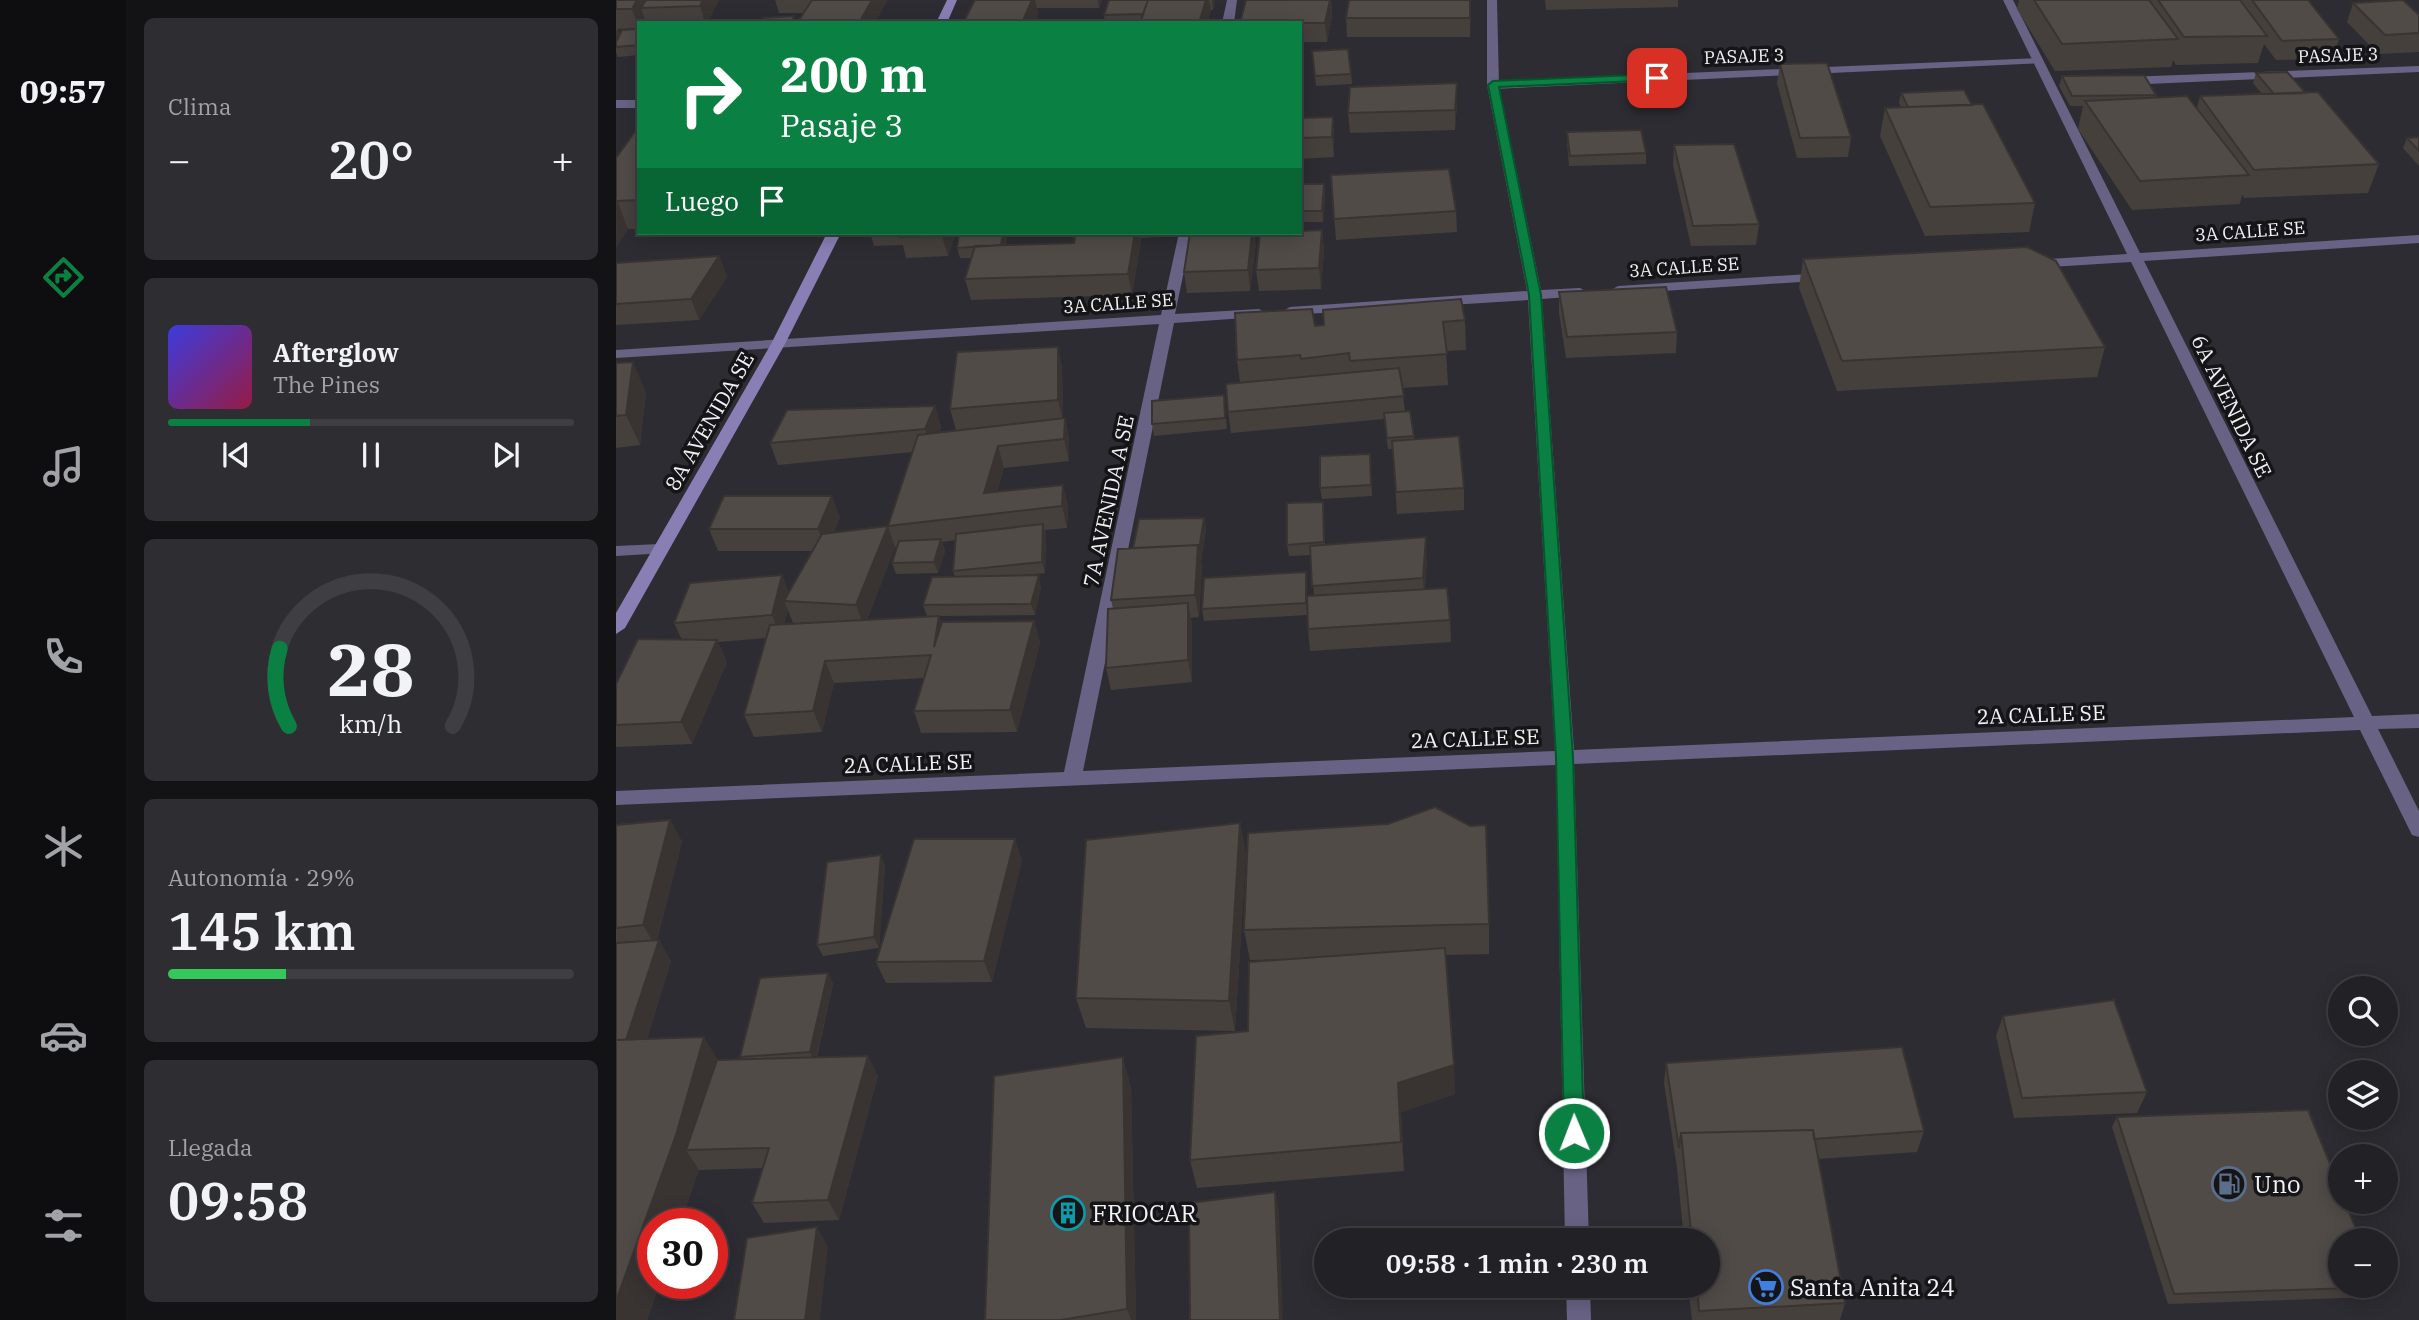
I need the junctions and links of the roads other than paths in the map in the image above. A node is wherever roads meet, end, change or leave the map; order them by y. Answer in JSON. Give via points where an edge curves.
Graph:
{"nodes":[{"id":1,"x":952,"y":0,"type":"edge"},
{"id":2,"x":1232,"y":0,"type":"edge"},
{"id":3,"x":1492,"y":0,"type":"edge"},
{"id":4,"x":2008,"y":0,"type":"edge"},
{"id":5,"x":942,"y":21,"type":"edge"},
{"id":6,"x":1228,"y":21,"type":"edge"},
{"id":7,"x":2038,"y":61,"type":"junction"},
{"id":8,"x":2419,"y":69,"type":"edge"},
{"id":9,"x":2118,"y":81,"type":"edge"},
{"id":10,"x":1493,"y":85,"type":"junction"},
{"id":11,"x":616,"y":104,"type":"edge"},
{"id":12,"x":637,"y":104,"type":"edge"},
{"id":13,"x":833,"y":235,"type":"edge"},
{"id":14,"x":1185,"y":235,"type":"edge"},
{"id":15,"x":2419,"y":239,"type":"edge"},
{"id":16,"x":2136,"y":258,"type":"junction"},
{"id":17,"x":2024,"y":265,"type":"edge"},
{"id":18,"x":1842,"y":276,"type":"edge"},
{"id":19,"x":1535,"y":295,"type":"junction"},
{"id":20,"x":1168,"y":319,"type":"junction"},
{"id":21,"x":778,"y":344,"type":"junction"},
{"id":22,"x":616,"y":354,"type":"edge"},
{"id":23,"x":660,"y":549,"type":"junction"},
{"id":24,"x":616,"y":551,"type":"edge"},
{"id":25,"x":616,"y":628,"type":"edge"},
{"id":26,"x":2419,"y":721,"type":"edge"},
{"id":27,"x":2366,"y":723,"type":"junction"},
{"id":28,"x":1565,"y":757,"type":"junction"},
{"id":29,"x":1072,"y":779,"type":"junction"},
{"id":30,"x":616,"y":798,"type":"edge"},
{"id":31,"x":2419,"y":830,"type":"edge"},
{"id":32,"x":1577,"y":1228,"type":"edge"},
{"id":33,"x":1578,"y":1298,"type":"edge"},
{"id":34,"x":1579,"y":1320,"type":"edge"}],
"edges":[{"from":1,"to":5,"type":"street"},
{"from":2,"to":6,"type":"street"},
{"from":3,"to":10,"type":"street"},
{"from":4,"to":7,"type":"street","name":"6A AVENIDA SE"},
{"from":7,"to":10,"type":"street","name":"PASAJE 3"},
{"from":7,"to":16,"type":"street","name":"6A AVENIDA SE","via":[[2056,83]]},
{"from":8,"to":9,"type":"street","name":"PASAJE 3"},
{"from":10,"to":19,"type":"street"},
{"from":11,"to":12,"type":"street"},
{"from":13,"to":21,"type":"street","name":"8A AVENIDA SE"},
{"from":14,"to":20,"type":"street","name":"7A AVENIDA A SE"},
{"from":15,"to":16,"type":"street","name":"3A CALLE SE"},
{"from":16,"to":17,"type":"street","name":"3A CALLE SE"},
{"from":16,"to":27,"type":"street","name":"6A AVENIDA SE"},
{"from":18,"to":19,"type":"street","name":"3A CALLE SE"},
{"from":19,"to":20,"type":"street","name":"3A CALLE SE"},
{"from":19,"to":28,"type":"street"},
{"from":20,"to":21,"type":"street","name":"3A CALLE SE"},
{"from":20,"to":29,"type":"street","name":"7A AVENIDA A SE"},
{"from":21,"to":22,"type":"street","name":"3A CALLE SE"},
{"from":21,"to":23,"type":"street","name":"8A AVENIDA SE"},
{"from":23,"to":24,"type":"street"},
{"from":23,"to":25,"type":"street","name":"8A AVENIDA SE"},
{"from":26,"to":27,"type":"street","name":"2A CALLE SE"},
{"from":27,"to":28,"type":"street","name":"2A CALLE SE"},
{"from":27,"to":31,"type":"street","name":"6A AVENIDA SE"},
{"from":28,"to":29,"type":"street","name":"2A CALLE SE"},
{"from":28,"to":32,"type":"street"},
{"from":29,"to":30,"type":"street","name":"2A CALLE SE"},
{"from":33,"to":34,"type":"street"}]}
